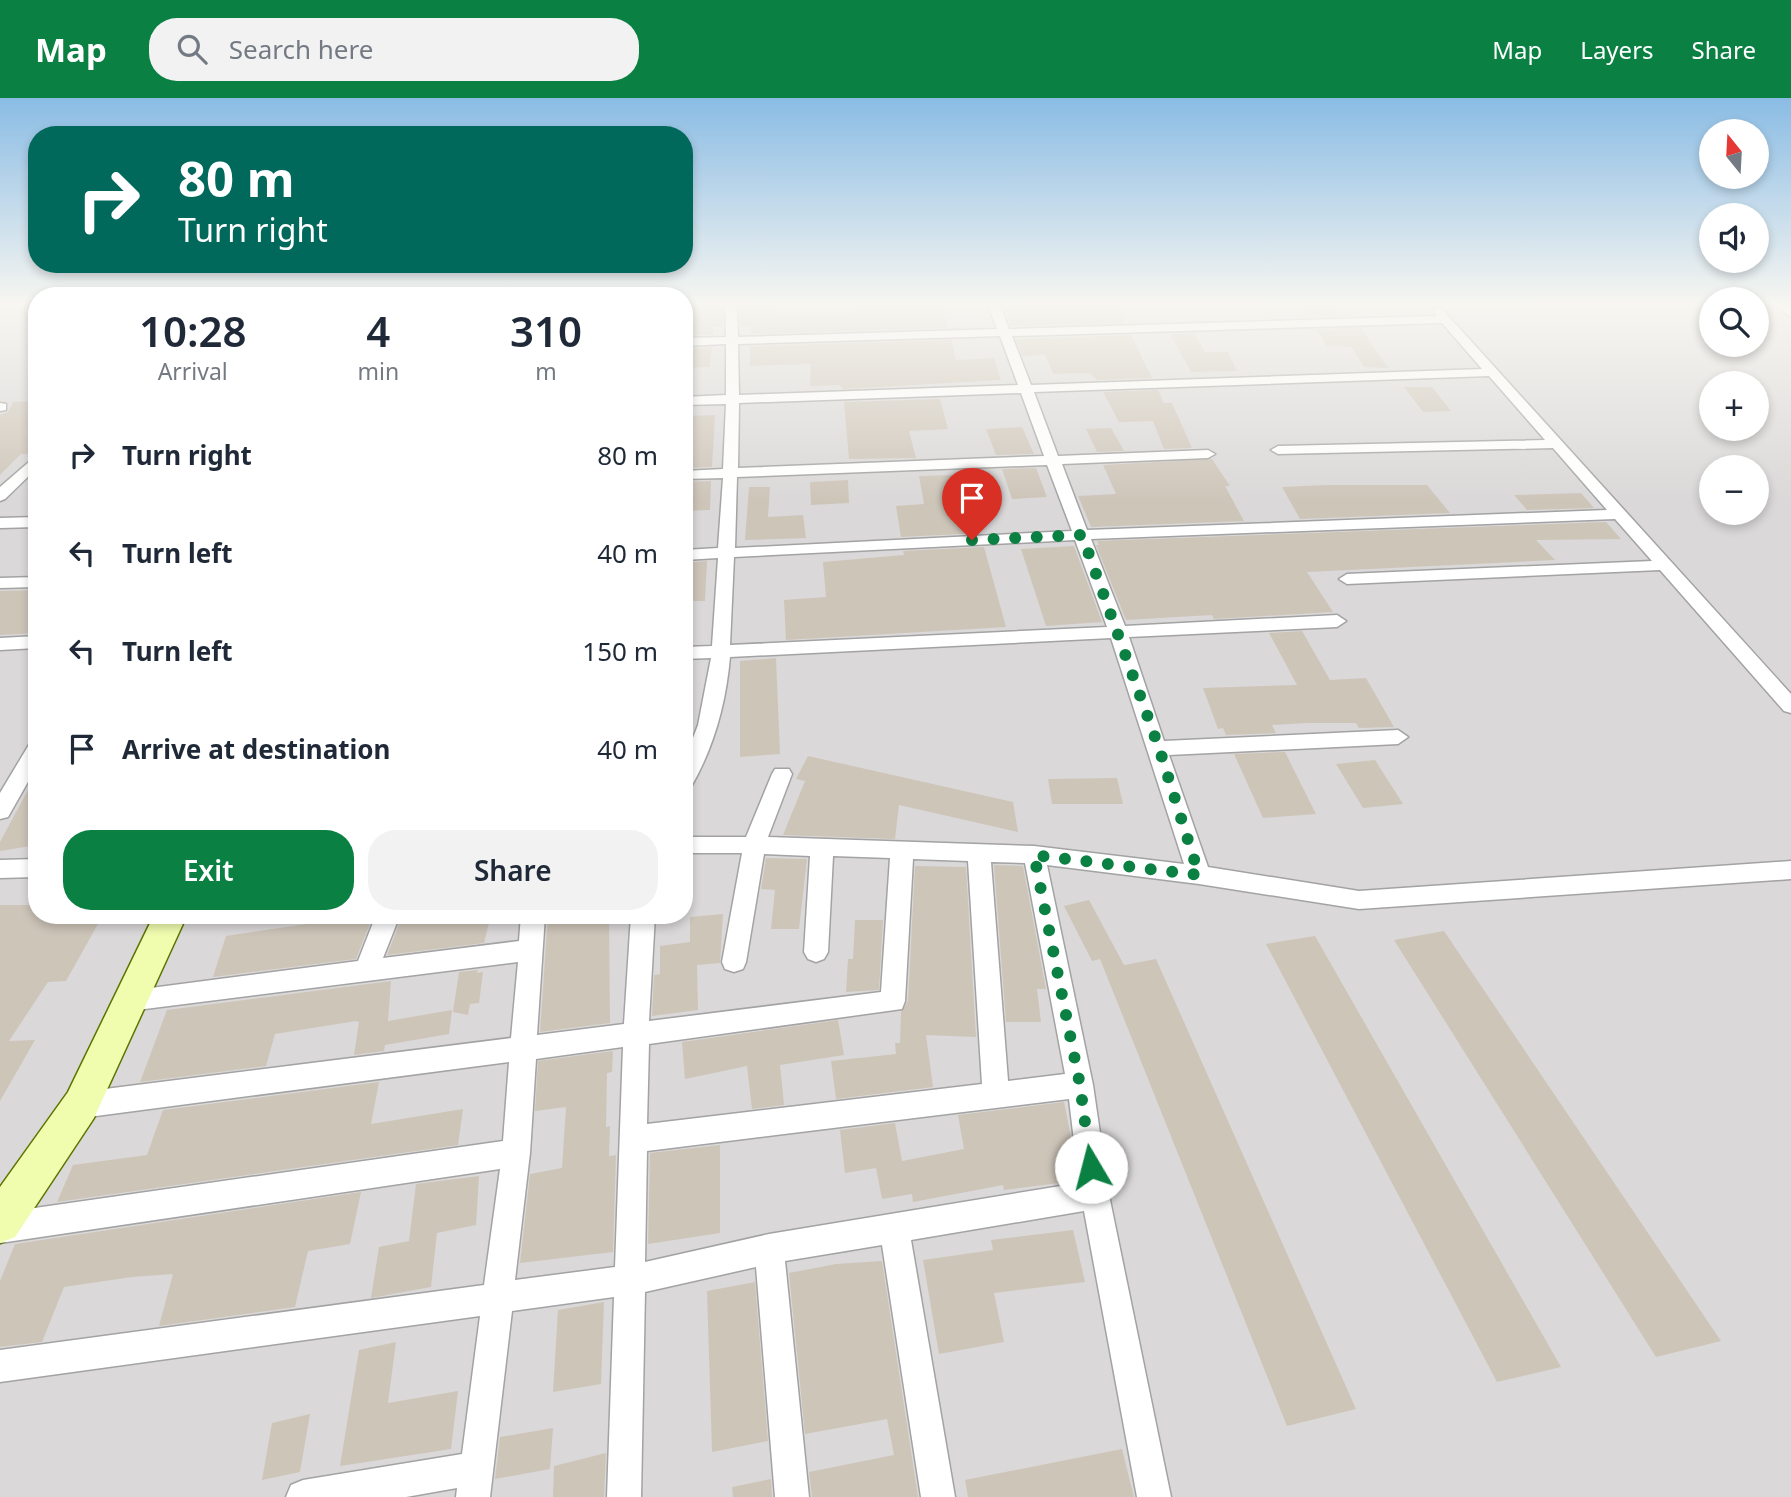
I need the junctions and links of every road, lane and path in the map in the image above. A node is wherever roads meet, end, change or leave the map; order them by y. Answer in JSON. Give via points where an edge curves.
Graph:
{"nodes":[{"id":1,"x":732,"y":370,"type":"edge"},
{"id":2,"x":1018,"y":370,"type":"edge"},
{"id":3,"x":1494,"y":372,"type":"joint"},
{"id":4,"x":1024,"y":387,"type":"junction"},
{"id":5,"x":731,"y":400,"type":"junction"},
{"id":6,"x":693,"y":401,"type":"edge"},
{"id":7,"x":1557,"y":444,"type":"junction"},
{"id":8,"x":1278,"y":450,"type":"dead end"},
{"id":9,"x":1208,"y":454,"type":"dead end"},
{"id":10,"x":1051,"y":460,"type":"junction"},
{"id":11,"x":28,"y":468,"type":"edge"},
{"id":12,"x":730,"y":473,"type":"junction"},
{"id":13,"x":693,"y":475,"type":"edge"},
{"id":14,"x":0,"y":496,"type":"edge"},
{"id":15,"x":1622,"y":514,"type":"junction"},
{"id":16,"x":28,"y":522,"type":"edge"},
{"id":17,"x":0,"y":523,"type":"edge"},
{"id":18,"x":1082,"y":535,"type":"junction"},
{"id":19,"x":726,"y":552,"type":"junction"},
{"id":20,"x":693,"y":554,"type":"edge"},
{"id":21,"x":1666,"y":565,"type":"junction"},
{"id":22,"x":1347,"y":579,"type":"dead end"},
{"id":23,"x":28,"y":582,"type":"edge"},
{"id":24,"x":0,"y":583,"type":"edge"},
{"id":25,"x":1337,"y":621,"type":"dead end"},
{"id":26,"x":1118,"y":632,"type":"junction"},
{"id":27,"x":28,"y":642,"type":"edge"},
{"id":28,"x":0,"y":644,"type":"edge"},
{"id":29,"x":723,"y":651,"type":"junction"},
{"id":30,"x":693,"y":653,"type":"edge"},
{"id":31,"x":1788,"y":700,"type":"edge"},
{"id":32,"x":1398,"y":737,"type":"dead end"},
{"id":33,"x":1159,"y":748,"type":"junction"},
{"id":34,"x":28,"y":763,"type":"edge"},
{"id":35,"x":693,"y":766,"type":"edge"},
{"id":36,"x":782,"y":774,"type":"dead end"},
{"id":37,"x":0,"y":811,"type":"edge"},
{"id":38,"x":693,"y":845,"type":"edge"},
{"id":39,"x":754,"y":845,"type":"junction"},
{"id":40,"x":822,"y":847,"type":"junction"},
{"id":41,"x":902,"y":850,"type":"junction"},
{"id":42,"x":979,"y":853,"type":"junction"},
{"id":43,"x":1034,"y":855,"type":"junction"},
{"id":44,"x":28,"y":868,"type":"edge"},
{"id":45,"x":0,"y":869,"type":"edge"},
{"id":46,"x":1791,"y":870,"type":"edge"},
{"id":47,"x":1199,"y":875,"type":"junction"},
{"id":48,"x":167,"y":924,"type":"edge"},
{"id":49,"x":385,"y":924,"type":"edge"},
{"id":50,"x":532,"y":924,"type":"edge"},
{"id":51,"x":642,"y":924,"type":"edge"},
{"id":52,"x":530,"y":950,"type":"junction"},
{"id":53,"x":816,"y":952,"type":"dead end"},
{"id":54,"x":734,"y":962,"type":"dead end"},
{"id":55,"x":366,"y":972,"type":"junction"},
{"id":56,"x":129,"y":1000,"type":"junction"},
{"id":57,"x":636,"y":1034,"type":"junction"},
{"id":58,"x":524,"y":1046,"type":"junction"},
{"id":59,"x":1080,"y":1085,"type":"junction"},
{"id":60,"x":996,"y":1095,"type":"junction"},
{"id":61,"x":81,"y":1105,"type":"junction"},
{"id":62,"x":633,"y":1139,"type":"junction"},
{"id":63,"x":516,"y":1153,"type":"junction"},
{"id":64,"x":1095,"y":1195,"type":"junction"},
{"id":65,"x":0,"y":1222,"type":"edge"},
{"id":66,"x":0,"y":1228,"type":"edge"},
{"id":67,"x":894,"y":1228,"type":"junction"},
{"id":68,"x":769,"y":1249,"type":"junction"},
{"id":69,"x":630,"y":1279,"type":"junction"},
{"id":70,"x":499,"y":1298,"type":"junction"},
{"id":71,"x":0,"y":1366,"type":"edge"},
{"id":72,"x":476,"y":1483,"type":"edge"},
{"id":73,"x":303,"y":1497,"type":"edge"},
{"id":74,"x":624,"y":1497,"type":"edge"},
{"id":75,"x":792,"y":1497,"type":"edge"},
{"id":76,"x":938,"y":1497,"type":"edge"},
{"id":77,"x":1154,"y":1497,"type":"edge"}],
"edges":[{"from":1,"to":5,"type":"street"},
{"from":2,"to":4,"type":"street"},
{"from":3,"to":4,"type":"street"},
{"from":3,"to":7,"type":"street"},
{"from":4,"to":5,"type":"street"},
{"from":4,"to":10,"type":"street"},
{"from":5,"to":6,"type":"street"},
{"from":5,"to":12,"type":"street"},
{"from":7,"to":8,"type":"street"},
{"from":7,"to":15,"type":"street"},
{"from":9,"to":10,"type":"street"},
{"from":10,"to":12,"type":"street"},
{"from":10,"to":18,"type":"street"},
{"from":11,"to":14,"type":"street"},
{"from":12,"to":13,"type":"street"},
{"from":12,"to":19,"type":"street"},
{"from":15,"to":18,"type":"street"},
{"from":15,"to":21,"type":"street"},
{"from":16,"to":17,"type":"street"},
{"from":18,"to":19,"type":"street"},
{"from":18,"to":26,"type":"street"},
{"from":19,"to":20,"type":"street"},
{"from":19,"to":29,"type":"street"},
{"from":21,"to":22,"type":"street"},
{"from":21,"to":31,"type":"street"},
{"from":23,"to":24,"type":"street"},
{"from":25,"to":26,"type":"street"},
{"from":26,"to":29,"type":"street"},
{"from":26,"to":33,"type":"street"},
{"from":27,"to":28,"type":"street"},
{"from":29,"to":30,"type":"street"},
{"from":29,"to":35,"type":"street","via":[[703,749]]},
{"from":32,"to":33,"type":"street"},
{"from":33,"to":47,"type":"street"},
{"from":34,"to":37,"type":"street"},
{"from":36,"to":39,"type":"street"},
{"from":38,"to":39,"type":"street"},
{"from":39,"to":40,"type":"street"},
{"from":39,"to":54,"type":"street"},
{"from":40,"to":41,"type":"street"},
{"from":40,"to":53,"type":"street"},
{"from":41,"to":42,"type":"street"},
{"from":41,"to":57,"type":"street","via":[[893,1001]]},
{"from":42,"to":43,"type":"street"},
{"from":42,"to":60,"type":"street"},
{"from":43,"to":47,"type":"street"},
{"from":43,"to":59,"type":"street"},
{"from":44,"to":45,"type":"street"},
{"from":46,"to":47,"type":"street","via":[[1359,900]]},
{"from":48,"to":56,"type":"street"},
{"from":49,"to":55,"type":"street"},
{"from":50,"to":52,"type":"street"},
{"from":51,"to":57,"type":"street"},
{"from":52,"to":55,"type":"street"},
{"from":52,"to":58,"type":"street"},
{"from":55,"to":56,"type":"street"},
{"from":56,"to":61,"type":"street"},
{"from":57,"to":58,"type":"street"},
{"from":57,"to":62,"type":"street"},
{"from":58,"to":61,"type":"street"},
{"from":58,"to":63,"type":"street"},
{"from":59,"to":60,"type":"street"},
{"from":59,"to":64,"type":"street"},
{"from":60,"to":62,"type":"street"},
{"from":61,"to":65,"type":"street"},
{"from":62,"to":69,"type":"street"},
{"from":63,"to":66,"type":"street"},
{"from":63,"to":70,"type":"street"},
{"from":64,"to":67,"type":"street"},
{"from":64,"to":77,"type":"street"},
{"from":67,"to":68,"type":"street"},
{"from":67,"to":76,"type":"street"},
{"from":68,"to":69,"type":"street"},
{"from":68,"to":75,"type":"street"},
{"from":69,"to":70,"type":"street"},
{"from":69,"to":74,"type":"street"},
{"from":70,"to":71,"type":"street"},
{"from":70,"to":72,"type":"street"},
{"from":72,"to":73,"type":"street"}]}
